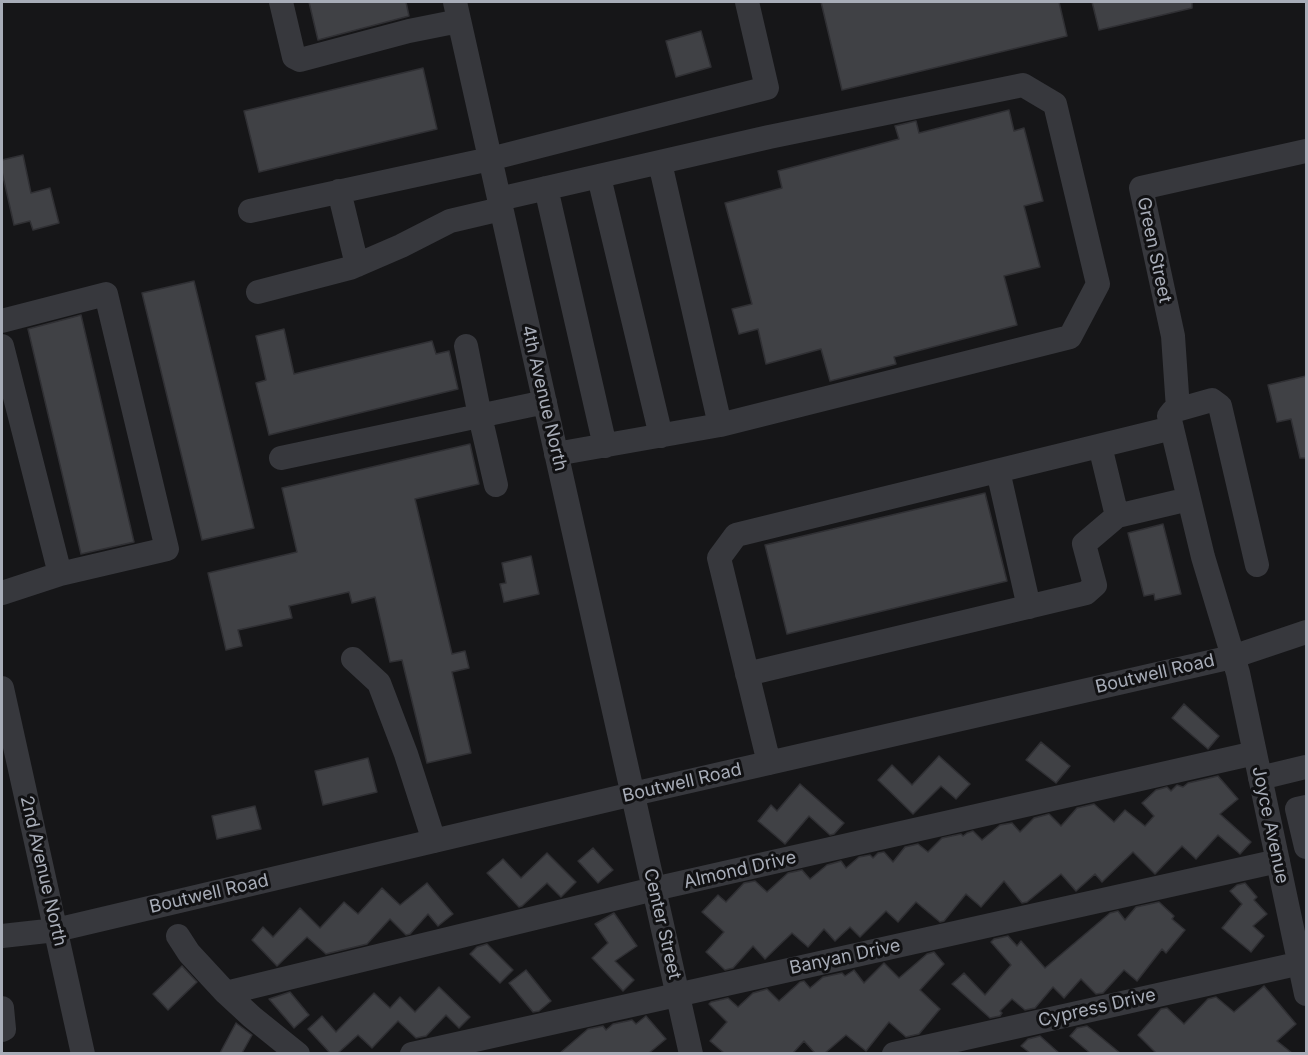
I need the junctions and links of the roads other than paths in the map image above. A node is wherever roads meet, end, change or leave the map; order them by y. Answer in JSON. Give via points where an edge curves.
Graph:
{"nodes":[{"id":1,"x":281,"y":2,"type":"edge"},
{"id":2,"x":747,"y":2,"type":"edge"},
{"id":3,"x":457,"y":11,"type":"edge"},
{"id":4,"x":1306,"y":151,"type":"edge"},
{"id":5,"x":490,"y":159,"type":"junction"},
{"id":6,"x":660,"y":163,"type":"junction"},
{"id":7,"x":599,"y":177,"type":"junction"},
{"id":8,"x":546,"y":188,"type":"junction"},
{"id":9,"x":339,"y":191,"type":"junction"},
{"id":10,"x":500,"y":204,"type":"junction"},
{"id":11,"x":250,"y":211,"type":"dead end"},
{"id":12,"x":357,"y":265,"type":"junction"},
{"id":13,"x":258,"y":292,"type":"dead end"},
{"id":14,"x":2,"y":321,"type":"edge"},
{"id":15,"x":466,"y":345,"type":"dead end"},
{"id":16,"x":2,"y":346,"type":"edge"},
{"id":17,"x":545,"y":402,"type":"junction"},
{"id":18,"x":480,"y":416,"type":"junction"},
{"id":19,"x":1175,"y":418,"type":"junction"},
{"id":20,"x":720,"y":425,"type":"junction"},
{"id":21,"x":661,"y":436,"type":"junction"},
{"id":22,"x":605,"y":446,"type":"junction"},
{"id":23,"x":1100,"y":446,"type":"junction"},
{"id":24,"x":556,"y":454,"type":"junction"},
{"id":25,"x":281,"y":458,"type":"dead end"},
{"id":26,"x":998,"y":471,"type":"junction"},
{"id":27,"x":496,"y":485,"type":"dead end"},
{"id":28,"x":1189,"y":499,"type":"junction"},
{"id":29,"x":1117,"y":516,"type":"junction"},
{"id":30,"x":1257,"y":565,"type":"dead end"},
{"id":31,"x":60,"y":574,"type":"junction"},
{"id":32,"x":2,"y":593,"type":"edge"},
{"id":33,"x":1029,"y":606,"type":"junction"},
{"id":34,"x":1306,"y":632,"type":"edge"},
{"id":35,"x":1232,"y":657,"type":"junction"},
{"id":36,"x":353,"y":659,"type":"dead end"},
{"id":37,"x":747,"y":674,"type":"junction"},
{"id":38,"x":2,"y":688,"type":"edge"},
{"id":39,"x":1255,"y":753,"type":"junction"},
{"id":40,"x":769,"y":763,"type":"junction"},
{"id":41,"x":1306,"y":767,"type":"edge"},
{"id":42,"x":1260,"y":778,"type":"junction"},
{"id":43,"x":633,"y":794,"type":"junction"},
{"id":44,"x":1306,"y":807,"type":"edge"},
{"id":45,"x":434,"y":841,"type":"junction"},
{"id":46,"x":1306,"y":847,"type":"edge"},
{"id":47,"x":1278,"y":861,"type":"junction"},
{"id":48,"x":654,"y":889,"type":"junction"},
{"id":49,"x":56,"y":930,"type":"junction"},
{"id":50,"x":2,"y":936,"type":"edge"},
{"id":51,"x":178,"y":936,"type":"dead end"},
{"id":52,"x":1303,"y":962,"type":"edge"},
{"id":53,"x":226,"y":993,"type":"junction"},
{"id":54,"x":1306,"y":993,"type":"edge"},
{"id":55,"x":678,"y":994,"type":"junction"},
{"id":56,"x":2,"y":1008,"type":"edge"},
{"id":57,"x":2,"y":1030,"type":"edge"},
{"id":58,"x":476,"y":1046,"type":"edge"},
{"id":59,"x":83,"y":1053,"type":"edge"},
{"id":60,"x":297,"y":1053,"type":"edge"},
{"id":61,"x":412,"y":1053,"type":"edge"},
{"id":62,"x":691,"y":1053,"type":"edge"},
{"id":63,"x":894,"y":1053,"type":"edge"}],
"edges":[{"from":1,"to":3,"type":"street","via":[[294,57],[300,60],[409,31]]},
{"from":2,"to":5,"type":"street","via":[[767,88]]},
{"from":3,"to":5,"type":"street","name":"4th Avenue North"},
{"from":4,"to":19,"type":"street","name":"Green Street","via":[[1141,188],[1173,336]]},
{"from":5,"to":9,"type":"street"},
{"from":5,"to":10,"type":"street","name":"4th Avenue North"},
{"from":6,"to":7,"type":"street"},
{"from":6,"to":20,"type":"street"},
{"from":6,"to":20,"type":"street","via":[[1023,85],[1055,104],[1098,284],[1070,338]]},
{"from":7,"to":8,"type":"street"},
{"from":7,"to":21,"type":"street"},
{"from":8,"to":10,"type":"street"},
{"from":8,"to":22,"type":"street"},
{"from":9,"to":11,"type":"street"},
{"from":9,"to":12,"type":"street"},
{"from":10,"to":12,"type":"street","via":[[450,221]]},
{"from":10,"to":17,"type":"street","name":"4th Avenue North"},
{"from":12,"to":13,"type":"street"},
{"from":14,"to":31,"type":"street","via":[[106,294],[167,549]]},
{"from":15,"to":18,"type":"street"},
{"from":16,"to":31,"type":"street"},
{"from":17,"to":18,"type":"street"},
{"from":17,"to":24,"type":"street","name":"4th Avenue North"},
{"from":18,"to":25,"type":"street"},
{"from":18,"to":27,"type":"street"},
{"from":19,"to":23,"type":"street"},
{"from":19,"to":28,"type":"street","name":"Joyce Avenue"},
{"from":19,"to":30,"type":"street","via":[[1212,400],[1220,406]]},
{"from":20,"to":21,"type":"street"},
{"from":21,"to":22,"type":"street"},
{"from":22,"to":24,"type":"street"},
{"from":23,"to":26,"type":"street"},
{"from":23,"to":29,"type":"street"},
{"from":24,"to":43,"type":"street","name":"4th Avenue North"},
{"from":26,"to":33,"type":"street"},
{"from":26,"to":37,"type":"street","via":[[736,535],[719,558]]},
{"from":28,"to":29,"type":"street"},
{"from":28,"to":35,"type":"street","name":"Joyce Avenue"},
{"from":29,"to":33,"type":"street","via":[[1084,544],[1095,585],[1086,593]]},
{"from":31,"to":32,"type":"street"},
{"from":33,"to":37,"type":"street"},
{"from":34,"to":35,"type":"street","name":"Boutwell Road"},
{"from":35,"to":39,"type":"street","name":"Joyce Avenue"},
{"from":35,"to":40,"type":"street","name":"Boutwell Road"},
{"from":36,"to":45,"type":"street","via":[[379,683]]},
{"from":37,"to":40,"type":"street"},
{"from":38,"to":49,"type":"street","name":"2nd Avenue North"},
{"from":39,"to":42,"type":"street","name":"Joyce Avenue"},
{"from":39,"to":48,"type":"street","name":"Almond Drive"},
{"from":40,"to":43,"type":"street","name":"Boutwell Road"},
{"from":41,"to":42,"type":"street"},
{"from":42,"to":47,"type":"street","name":"Joyce Avenue"},
{"from":43,"to":45,"type":"street","name":"Boutwell Road"},
{"from":43,"to":48,"type":"street","name":"Center Street"},
{"from":44,"to":46,"type":"street","via":[[1297,809]]},
{"from":45,"to":49,"type":"street","name":"Boutwell Road"},
{"from":47,"to":52,"type":"street","name":"Joyce Avenue"},
{"from":47,"to":55,"type":"street","name":"Banyan Drive"},
{"from":48,"to":53,"type":"street","name":"Almond Drive"},
{"from":48,"to":55,"type":"street","name":"Center Street"},
{"from":49,"to":50,"type":"street","name":"Boutwell Road"},
{"from":49,"to":59,"type":"street","name":"2nd Avenue North"},
{"from":51,"to":53,"type":"street"},
{"from":52,"to":54,"type":"street","name":"Joyce Avenue"},
{"from":52,"to":63,"type":"street","name":"Cypress Drive"},
{"from":53,"to":60,"type":"street"},
{"from":55,"to":58,"type":"street","name":"Banyan Drive"},
{"from":55,"to":62,"type":"street","name":"Center Street"},
{"from":56,"to":57,"type":"street"},
{"from":58,"to":61,"type":"street","name":"Banyan Drive"}]}
